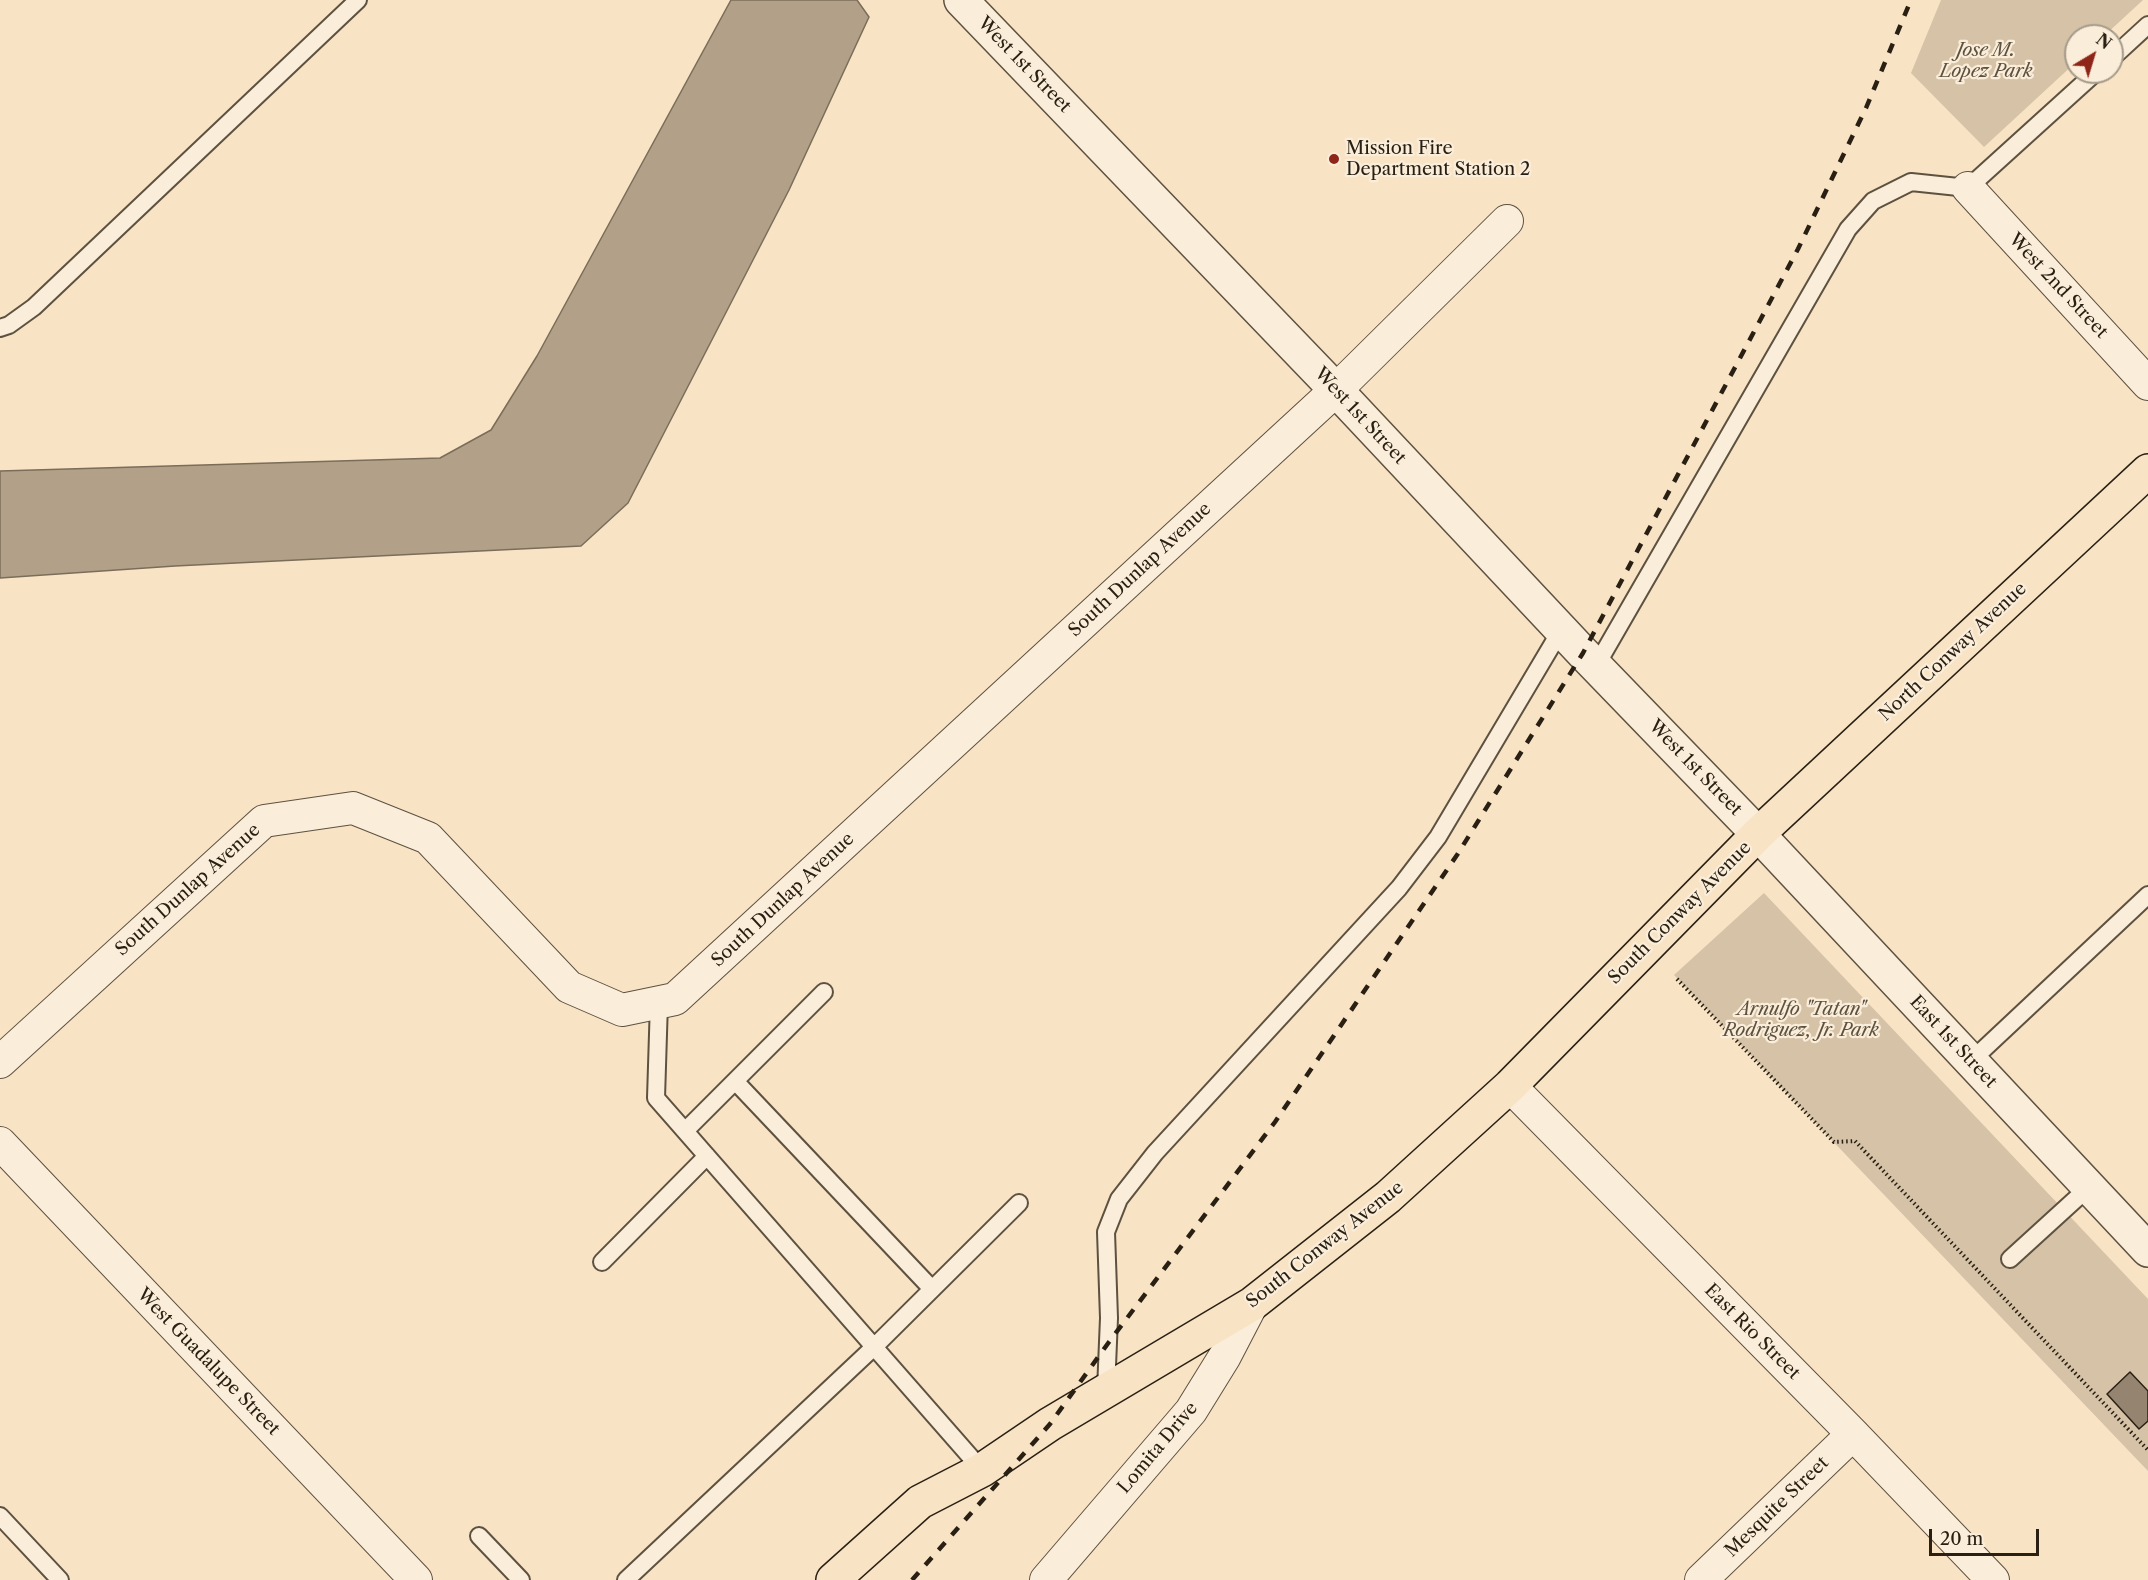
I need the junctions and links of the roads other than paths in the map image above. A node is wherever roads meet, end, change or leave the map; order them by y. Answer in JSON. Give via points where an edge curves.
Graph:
{"nodes":[{"id":1,"x":358,"y":0,"type":"edge"},
{"id":2,"x":961,"y":0,"type":"edge"},
{"id":3,"x":2148,"y":26,"type":"edge"},
{"id":4,"x":2124,"y":47,"type":"edge"},
{"id":5,"x":2083,"y":84,"type":"edge"},
{"id":6,"x":1968,"y":188,"type":"junction"},
{"id":7,"x":1507,"y":221,"type":"dead end"},
{"id":8,"x":0,"y":328,"type":"edge"},
{"id":9,"x":2148,"y":384,"type":"edge"},
{"id":10,"x":1336,"y":390,"type":"junction"},
{"id":11,"x":2148,"y":471,"type":"edge"},
{"id":12,"x":1561,"y":630,"type":"junction"},
{"id":13,"x":1596,"y":666,"type":"junction"},
{"id":14,"x":1758,"y":834,"type":"junction"},
{"id":15,"x":2148,"y":895,"type":"edge"},
{"id":16,"x":824,"y":992,"type":"dead end"},
{"id":17,"x":659,"y":1002,"type":"junction"},
{"id":18,"x":1971,"y":1061,"type":"junction"},
{"id":19,"x":0,"y":1062,"type":"edge"},
{"id":20,"x":735,"y":1081,"type":"junction"},
{"id":21,"x":1509,"y":1086,"type":"junction"},
{"id":22,"x":685,"y":1131,"type":"junction"},
{"id":23,"x":0,"y":1143,"type":"edge"},
{"id":24,"x":707,"y":1156,"type":"junction"},
{"id":25,"x":2089,"y":1187,"type":"junction"},
{"id":26,"x":1019,"y":1203,"type":"dead end"},
{"id":27,"x":2148,"y":1250,"type":"edge"},
{"id":28,"x":2010,"y":1259,"type":"dead end"},
{"id":29,"x":602,"y":1262,"type":"dead end"},
{"id":30,"x":932,"y":1289,"type":"junction"},
{"id":31,"x":1252,"y":1304,"type":"junction"},
{"id":32,"x":874,"y":1347,"type":"junction"},
{"id":33,"x":1106,"y":1390,"type":"junction"},
{"id":34,"x":1853,"y":1434,"type":"junction"},
{"id":35,"x":982,"y":1470,"type":"junction"},
{"id":36,"x":0,"y":1516,"type":"edge"},
{"id":37,"x":479,"y":1536,"type":"dead end"},
{"id":38,"x":60,"y":1580,"type":"edge"},
{"id":39,"x":416,"y":1580,"type":"edge"},
{"id":40,"x":521,"y":1580,"type":"edge"},
{"id":41,"x":626,"y":1580,"type":"edge"},
{"id":42,"x":833,"y":1580,"type":"edge"},
{"id":43,"x":1046,"y":1580,"type":"edge"},
{"id":44,"x":1701,"y":1580,"type":"edge"},
{"id":45,"x":1993,"y":1580,"type":"edge"}],
"edges":[{"from":1,"to":8,"type":"lane","via":[[34,307]]},
{"from":2,"to":10,"type":"street","name":"West 1st Street"},
{"from":3,"to":4,"type":"lane"},
{"from":5,"to":6,"type":"lane"},
{"from":6,"to":9,"type":"street","name":"West 2nd Street"},
{"from":6,"to":13,"type":"lane","via":[[1911,182],[1873,201],[1848,229]]},
{"from":7,"to":10,"type":"street","name":"South Dunlap Avenue"},
{"from":10,"to":12,"type":"street","name":"West 1st Street"},
{"from":10,"to":17,"type":"street","name":"South Dunlap Avenue","via":[[675,999]]},
{"from":11,"to":14,"type":"main road","name":"North Conway Avenue"},
{"from":12,"to":13,"type":"street","name":"West 1st Street"},
{"from":12,"to":33,"type":"lane","via":[[1438,837],[1399,888],[1155,1153],[1119,1199],[1106,1232]]},
{"from":13,"to":14,"type":"street","name":"West 1st Street"},
{"from":14,"to":18,"type":"street","name":"East 1st Street"},
{"from":14,"to":21,"type":"main road","name":"South Conway Avenue"},
{"from":15,"to":18,"type":"lane"},
{"from":16,"to":20,"type":"lane"},
{"from":17,"to":19,"type":"street","name":"South Dunlap Avenue","via":[[622,1010],[569,987],[428,838],[352,808],[264,821]]},
{"from":17,"to":22,"type":"lane","via":[[656,1098]]},
{"from":18,"to":25,"type":"street","name":"East 1st Street"},
{"from":20,"to":22,"type":"lane"},
{"from":20,"to":30,"type":"lane"},
{"from":21,"to":31,"type":"main road","name":"South Conway Avenue","via":[[1388,1197]]},
{"from":21,"to":34,"type":"street","name":"East Rio Street"},
{"from":22,"to":24,"type":"lane"},
{"from":23,"to":39,"type":"street","name":"West Guadalupe Street"},
{"from":24,"to":29,"type":"lane"},
{"from":24,"to":32,"type":"lane"},
{"from":25,"to":27,"type":"street","name":"East 1st Street"},
{"from":25,"to":28,"type":"lane"},
{"from":26,"to":30,"type":"lane"},
{"from":30,"to":32,"type":"lane"},
{"from":31,"to":33,"type":"main road","name":"South Conway Avenue"},
{"from":31,"to":43,"type":"street","name":"Lomita Drive","via":[[1191,1411]]},
{"from":32,"to":35,"type":"lane"},
{"from":32,"to":41,"type":"lane"},
{"from":33,"to":35,"type":"main road","name":"South Conway Avenue"},
{"from":34,"to":44,"type":"street","name":"Mesquite Street"},
{"from":34,"to":45,"type":"street","name":"East Rio Street"},
{"from":35,"to":42,"type":"main road","name":"South Conway Avenue","via":[[920,1502]]},
{"from":36,"to":38,"type":"lane"},
{"from":37,"to":40,"type":"lane"}]}
